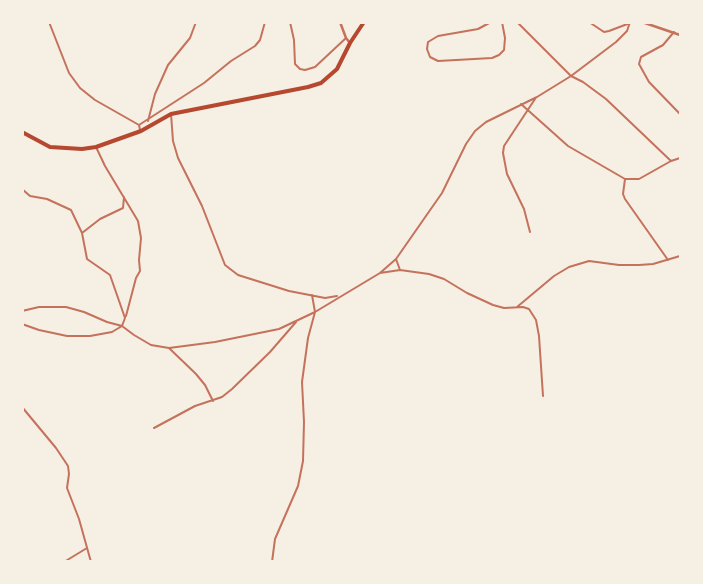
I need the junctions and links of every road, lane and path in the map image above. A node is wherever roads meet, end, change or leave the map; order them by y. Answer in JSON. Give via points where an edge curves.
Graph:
{"nodes":[{"id":1,"x":49,"y":22,"type":"edge"},
{"id":2,"x":196,"y":22,"type":"edge"},
{"id":3,"x":265,"y":22,"type":"edge"},
{"id":4,"x":290,"y":22,"type":"edge"},
{"id":5,"x":340,"y":22,"type":"edge"},
{"id":6,"x":364,"y":22,"type":"edge"},
{"id":7,"x":491,"y":22,"type":"edge"},
{"id":8,"x":502,"y":22,"type":"edge"},
{"id":9,"x":516,"y":22,"type":"edge"},
{"id":10,"x":589,"y":22,"type":"edge"},
{"id":11,"x":642,"y":22,"type":"edge"},
{"id":12,"x":674,"y":32,"type":"junction"},
{"id":13,"x":680,"y":35,"type":"edge"},
{"id":14,"x":346,"y":38,"type":"junction"},
{"id":15,"x":350,"y":43,"type":"junction"},
{"id":16,"x":571,"y":76,"type":"junction"},
{"id":17,"x":537,"y":97,"type":"junction"},
{"id":18,"x":521,"y":104,"type":"junction"},
{"id":19,"x":528,"y":109,"type":"junction"},
{"id":20,"x":171,"y":114,"type":"junction"},
{"id":21,"x":680,"y":114,"type":"edge"},
{"id":22,"x":148,"y":120,"type":"junction"},
{"id":23,"x":139,"y":125,"type":"junction"},
{"id":24,"x":141,"y":131,"type":"junction"},
{"id":25,"x":22,"y":132,"type":"edge"},
{"id":26,"x":96,"y":147,"type":"junction"},
{"id":27,"x":680,"y":158,"type":"edge"},
{"id":28,"x":671,"y":161,"type":"junction"},
{"id":29,"x":626,"y":179,"type":"junction"},
{"id":30,"x":22,"y":189,"type":"edge"},
{"id":31,"x":124,"y":197,"type":"junction"},
{"id":32,"x":530,"y":232,"type":"dead end"},
{"id":33,"x":82,"y":233,"type":"junction"},
{"id":34,"x":680,"y":256,"type":"edge"},
{"id":35,"x":396,"y":259,"type":"junction"},
{"id":36,"x":668,"y":260,"type":"junction"},
{"id":37,"x":400,"y":270,"type":"junction"},
{"id":38,"x":380,"y":273,"type":"junction"},
{"id":39,"x":312,"y":294,"type":"junction"},
{"id":40,"x":340,"y":296,"type":"junction"},
{"id":41,"x":516,"y":308,"type":"junction"},
{"id":42,"x":22,"y":311,"type":"edge"},
{"id":43,"x":314,"y":312,"type":"junction"},
{"id":44,"x":125,"y":318,"type":"junction"},
{"id":45,"x":296,"y":322,"type":"junction"},
{"id":46,"x":22,"y":324,"type":"edge"},
{"id":47,"x":122,"y":326,"type":"junction"},
{"id":48,"x":169,"y":348,"type":"junction"},
{"id":49,"x":543,"y":396,"type":"dead end"},
{"id":50,"x":213,"y":401,"type":"junction"},
{"id":51,"x":22,"y":407,"type":"edge"},
{"id":52,"x":154,"y":428,"type":"dead end"},
{"id":53,"x":87,"y":548,"type":"junction"},
{"id":54,"x":64,"y":562,"type":"edge"},
{"id":55,"x":91,"y":562,"type":"edge"},
{"id":56,"x":272,"y":562,"type":"edge"}],
"edges":[{"from":1,"to":23,"type":"street","via":[[69,73],[80,88]]},
{"from":2,"to":22,"type":"street","via":[[190,38],[168,65]]},
{"from":3,"to":22,"type":"street","via":[[255,46]]},
{"from":4,"to":14,"type":"street","via":[[294,64],[300,69],[315,67]]},
{"from":5,"to":14,"type":"street"},
{"from":6,"to":15,"type":"highway"},
{"from":7,"to":8,"type":"street","via":[[478,30],[438,36],[428,42],[430,57],[438,61],[499,56],[504,50]]},
{"from":9,"to":16,"type":"street"},
{"from":10,"to":16,"type":"street","via":[[609,32],[630,22],[627,31],[616,42]]},
{"from":11,"to":12,"type":"street"},
{"from":12,"to":13,"type":"street"},
{"from":12,"to":21,"type":"street","via":[[663,45],[641,57],[639,64],[648,82]]},
{"from":14,"to":15,"type":"street"},
{"from":15,"to":20,"type":"highway","via":[[338,69],[321,83]]},
{"from":16,"to":17,"type":"street"},
{"from":16,"to":28,"type":"street","via":[[606,99]]},
{"from":17,"to":18,"type":"street"},
{"from":17,"to":19,"type":"street"},
{"from":18,"to":19,"type":"street"},
{"from":18,"to":35,"type":"street","via":[[475,131],[442,193]]},
{"from":19,"to":29,"type":"street","via":[[568,146]]},
{"from":19,"to":32,"type":"street","via":[[504,146],[503,153],[507,174],[524,209]]},
{"from":20,"to":24,"type":"highway"},
{"from":20,"to":39,"type":"street","via":[[178,158],[202,206],[225,265],[238,275],[289,291]]},
{"from":22,"to":23,"type":"street"},
{"from":23,"to":24,"type":"street"},
{"from":24,"to":26,"type":"highway"},
{"from":25,"to":26,"type":"highway","via":[[50,147],[82,150]]},
{"from":26,"to":31,"type":"street"},
{"from":27,"to":28,"type":"street"},
{"from":28,"to":29,"type":"street","via":[[639,179]]},
{"from":29,"to":36,"type":"street","via":[[625,199]]},
{"from":30,"to":33,"type":"street","via":[[30,196],[47,199],[71,210]]},
{"from":31,"to":33,"type":"street","via":[[124,208],[100,219]]},
{"from":31,"to":44,"type":"street","via":[[138,221],[141,238],[140,271]]},
{"from":33,"to":44,"type":"street","via":[[87,259],[110,275]]},
{"from":34,"to":36,"type":"street"},
{"from":35,"to":37,"type":"street"},
{"from":35,"to":38,"type":"street"},
{"from":36,"to":41,"type":"street","via":[[630,265],[589,261],[569,267]]},
{"from":37,"to":38,"type":"street"},
{"from":37,"to":41,"type":"street","via":[[436,276],[493,305]]},
{"from":38,"to":40,"type":"street"},
{"from":39,"to":40,"type":"street","via":[[325,298]]},
{"from":39,"to":43,"type":"street"},
{"from":40,"to":43,"type":"street"},
{"from":41,"to":49,"type":"street","via":[[529,309],[536,320],[540,336]]},
{"from":42,"to":47,"type":"street","via":[[38,307],[66,307]]},
{"from":43,"to":45,"type":"street"},
{"from":43,"to":56,"type":"street","via":[[303,374],[303,461],[298,486],[275,539]]},
{"from":44,"to":47,"type":"street"},
{"from":45,"to":48,"type":"street","via":[[279,330]]},
{"from":45,"to":50,"type":"street","via":[[232,389]]},
{"from":46,"to":47,"type":"street","via":[[67,336],[112,332]]},
{"from":47,"to":48,"type":"street","via":[[151,345]]},
{"from":48,"to":50,"type":"street","via":[[196,374]]},
{"from":50,"to":52,"type":"street","via":[[195,406]]},
{"from":51,"to":53,"type":"street","via":[[68,466],[67,488]]},
{"from":53,"to":54,"type":"street"},
{"from":53,"to":55,"type":"street"}]}
